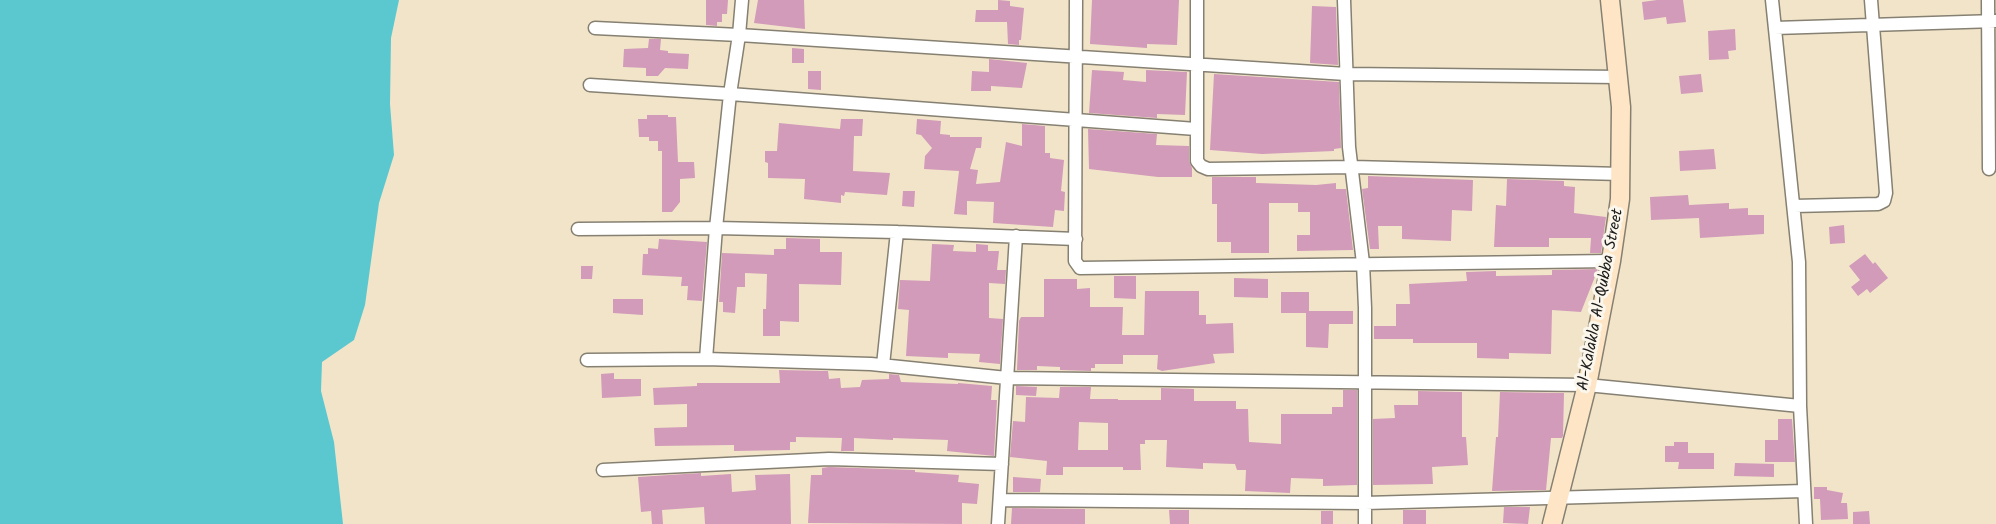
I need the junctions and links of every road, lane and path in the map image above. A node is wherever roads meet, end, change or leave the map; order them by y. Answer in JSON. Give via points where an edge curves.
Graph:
{"nodes":[{"id":1,"x":742,"y":0,"type":"edge"},
{"id":2,"x":1076,"y":0,"type":"edge"},
{"id":3,"x":1197,"y":0,"type":"edge"},
{"id":4,"x":1344,"y":0,"type":"edge"},
{"id":5,"x":1610,"y":0,"type":"edge"},
{"id":6,"x":1772,"y":0,"type":"edge"},
{"id":7,"x":1871,"y":0,"type":"edge"},
{"id":8,"x":1988,"y":0,"type":"edge"},
{"id":9,"x":1992,"y":21,"type":"edge"},
{"id":10,"x":1873,"y":25,"type":"junction"},
{"id":11,"x":595,"y":28,"type":"dead end"},
{"id":12,"x":1775,"y":28,"type":"junction"},
{"id":13,"x":739,"y":35,"type":"junction"},
{"id":14,"x":1075,"y":56,"type":"junction"},
{"id":15,"x":1197,"y":64,"type":"junction"},
{"id":16,"x":1346,"y":74,"type":"junction"},
{"id":17,"x":1619,"y":77,"type":"junction"},
{"id":18,"x":590,"y":85,"type":"dead end"},
{"id":19,"x":730,"y":94,"type":"junction"},
{"id":20,"x":1075,"y":121,"type":"junction"},
{"id":21,"x":1196,"y":129,"type":"junction"},
{"id":22,"x":1353,"y":167,"type":"junction"},
{"id":23,"x":1989,"y":169,"type":"dead end"},
{"id":24,"x":1621,"y":174,"type":"junction"},
{"id":25,"x":1794,"y":206,"type":"junction"},
{"id":26,"x":716,"y":228,"type":"junction"},
{"id":27,"x":578,"y":229,"type":"dead end"},
{"id":28,"x":897,"y":232,"type":"junction"},
{"id":29,"x":1016,"y":236,"type":"junction"},
{"id":30,"x":1076,"y":239,"type":"junction"},
{"id":31,"x":1611,"y":261,"type":"junction"},
{"id":32,"x":1363,"y":263,"type":"junction"},
{"id":33,"x":706,"y":359,"type":"junction"},
{"id":34,"x":587,"y":360,"type":"dead end"},
{"id":35,"x":883,"y":365,"type":"junction"},
{"id":36,"x":1007,"y":378,"type":"junction"},
{"id":37,"x":1365,"y":383,"type":"junction"},
{"id":38,"x":1587,"y":385,"type":"junction"},
{"id":39,"x":1800,"y":406,"type":"junction"},
{"id":40,"x":1002,"y":464,"type":"junction"},
{"id":41,"x":603,"y":470,"type":"dead end"},
{"id":42,"x":1804,"y":491,"type":"junction"},
{"id":43,"x":1558,"y":498,"type":"junction"},
{"id":44,"x":1000,"y":500,"type":"junction"},
{"id":45,"x":1365,"y":503,"type":"junction"},
{"id":46,"x":998,"y":524,"type":"edge"},
{"id":47,"x":1365,"y":524,"type":"edge"},
{"id":48,"x":1552,"y":524,"type":"edge"},
{"id":49,"x":1806,"y":524,"type":"edge"}],
"edges":[{"from":1,"to":13,"type":"street"},
{"from":2,"to":14,"type":"street"},
{"from":3,"to":15,"type":"street"},
{"from":4,"to":16,"type":"street"},
{"from":5,"to":17,"type":"street","name":"Al-Kalakla Al-Qubba Street"},
{"from":6,"to":12,"type":"street"},
{"from":7,"to":10,"type":"street"},
{"from":8,"to":9,"type":"street"},
{"from":9,"to":10,"type":"street"},
{"from":9,"to":23,"type":"street"},
{"from":10,"to":12,"type":"street"},
{"from":10,"to":25,"type":"street","via":[[1884,201]]},
{"from":11,"to":13,"type":"street"},
{"from":12,"to":25,"type":"street"},
{"from":13,"to":14,"type":"street"},
{"from":13,"to":19,"type":"street"},
{"from":14,"to":15,"type":"street"},
{"from":14,"to":20,"type":"street"},
{"from":15,"to":16,"type":"street"},
{"from":15,"to":21,"type":"street"},
{"from":16,"to":17,"type":"street"},
{"from":16,"to":22,"type":"street"},
{"from":17,"to":24,"type":"street","name":"Al-Kalakla Al-Qubba Street"},
{"from":18,"to":19,"type":"street"},
{"from":19,"to":20,"type":"street"},
{"from":19,"to":26,"type":"street"},
{"from":20,"to":21,"type":"street"},
{"from":20,"to":30,"type":"street"},
{"from":21,"to":22,"type":"street","via":[[1197,161],[1209,169]]},
{"from":22,"to":24,"type":"street"},
{"from":22,"to":32,"type":"street"},
{"from":24,"to":31,"type":"street","name":"Al-Kalakla Al-Qubba Street"},
{"from":25,"to":39,"type":"street","via":[[1799,270]]},
{"from":26,"to":27,"type":"street"},
{"from":26,"to":28,"type":"street"},
{"from":26,"to":33,"type":"street"},
{"from":28,"to":29,"type":"street"},
{"from":28,"to":35,"type":"street"},
{"from":29,"to":30,"type":"street"},
{"from":29,"to":36,"type":"street"},
{"from":30,"to":32,"type":"street","via":[[1075,261],[1080,268]]},
{"from":31,"to":32,"type":"street"},
{"from":31,"to":38,"type":"street","name":"Al-Kalakla Al-Qubba Street"},
{"from":32,"to":37,"type":"street"},
{"from":33,"to":34,"type":"street"},
{"from":33,"to":35,"type":"street"},
{"from":35,"to":36,"type":"street"},
{"from":36,"to":37,"type":"street"},
{"from":36,"to":40,"type":"street"},
{"from":37,"to":38,"type":"street"},
{"from":37,"to":45,"type":"street"},
{"from":38,"to":39,"type":"street"},
{"from":38,"to":43,"type":"street","name":"Al-Kalakla Al-Qubba Street"},
{"from":39,"to":42,"type":"street"},
{"from":40,"to":41,"type":"street","via":[[829,459]]},
{"from":40,"to":44,"type":"street"},
{"from":42,"to":43,"type":"street"},
{"from":42,"to":49,"type":"street"},
{"from":43,"to":45,"type":"street"},
{"from":43,"to":48,"type":"street","name":"Al-Kalakla Al-Qubba Street"},
{"from":44,"to":45,"type":"street"},
{"from":44,"to":46,"type":"street"},
{"from":45,"to":47,"type":"street"}]}
